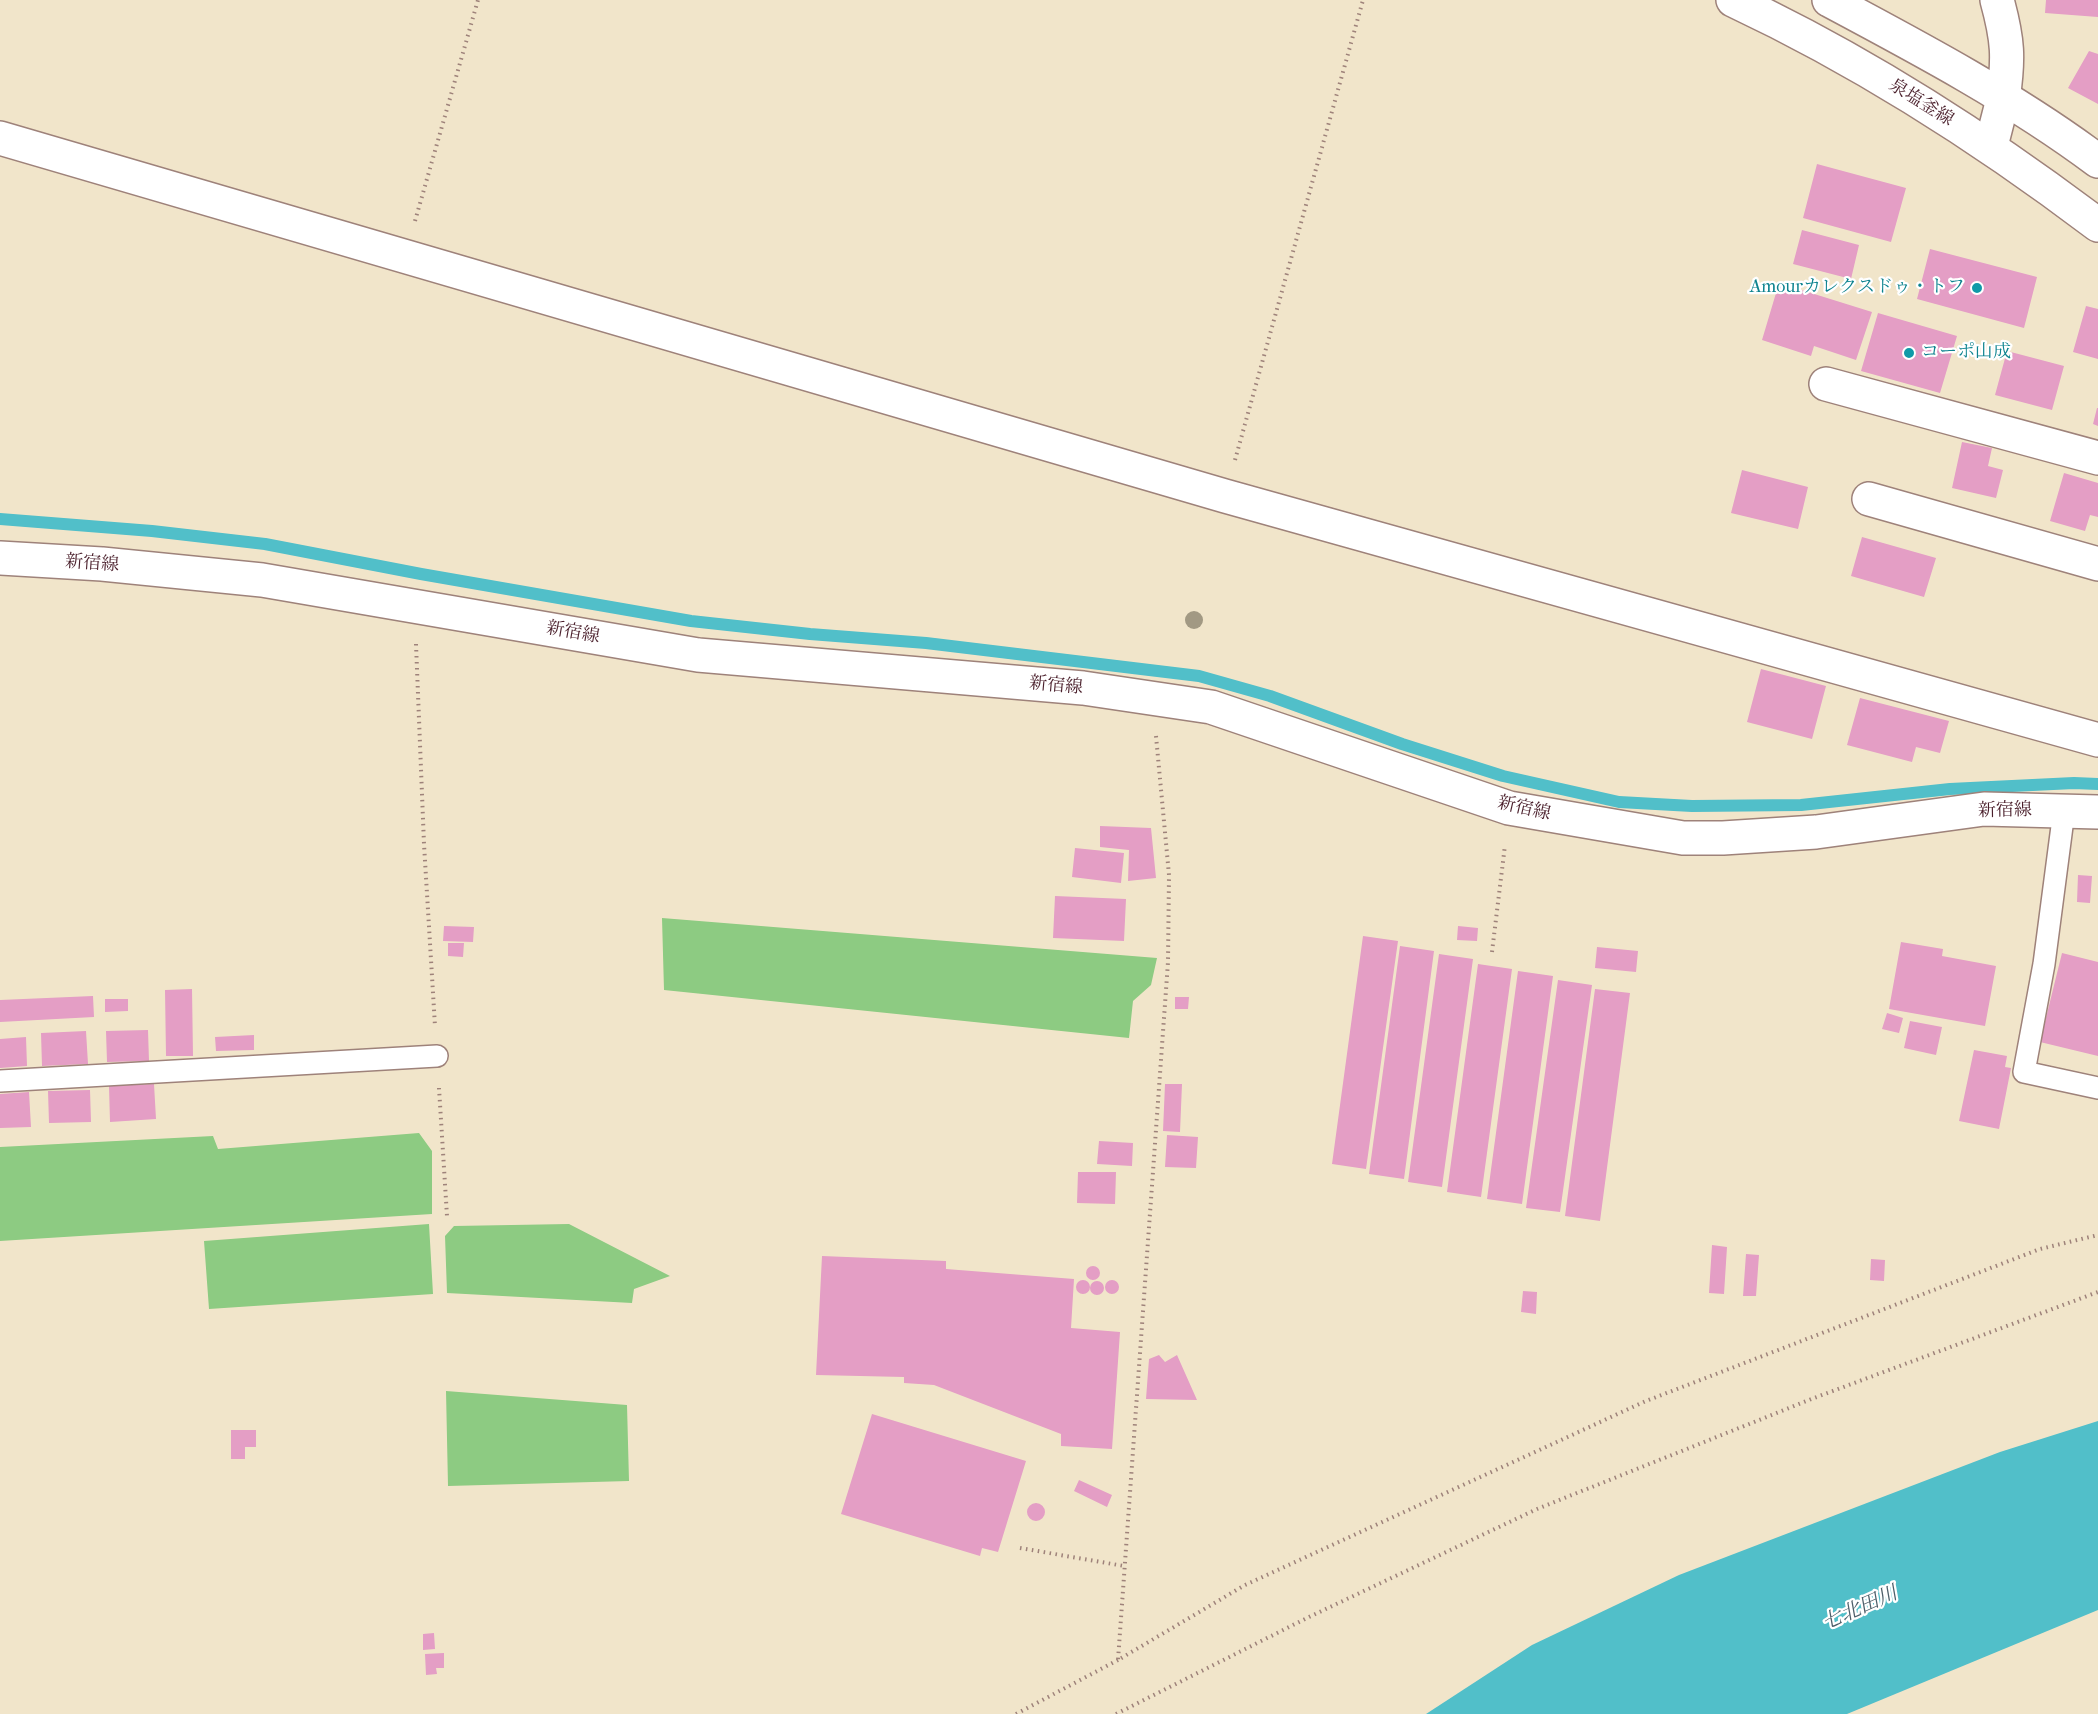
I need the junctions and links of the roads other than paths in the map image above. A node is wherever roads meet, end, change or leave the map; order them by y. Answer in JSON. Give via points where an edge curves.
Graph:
{"nodes":[{"id":1,"x":1733,"y":0,"type":"edge"},
{"id":2,"x":1829,"y":0,"type":"edge"},
{"id":3,"x":2003,"y":9,"type":"edge"},
{"id":4,"x":2003,"y":99,"type":"junction"},
{"id":5,"x":0,"y":138,"type":"edge"},
{"id":6,"x":1991,"y":146,"type":"junction"},
{"id":7,"x":2098,"y":161,"type":"edge"},
{"id":8,"x":2098,"y":225,"type":"edge"},
{"id":9,"x":1826,"y":384,"type":"dead end"},
{"id":10,"x":2098,"y":458,"type":"edge"},
{"id":11,"x":1869,"y":499,"type":"dead end"},
{"id":12,"x":0,"y":558,"type":"edge"},
{"id":13,"x":2098,"y":564,"type":"edge"},
{"id":14,"x":2098,"y":740,"type":"edge"},
{"id":15,"x":2064,"y":811,"type":"junction"},
{"id":16,"x":2098,"y":812,"type":"edge"},
{"id":17,"x":437,"y":1056,"type":"road end"},
{"id":18,"x":0,"y":1081,"type":"edge"},
{"id":19,"x":2098,"y":1089,"type":"edge"}],
"edges":[{"from":1,"to":6,"type":"street","name":"泉塩釜線","via":[[1840,53]]},
{"from":2,"to":4,"type":"street","via":[[1931,54]]},
{"from":3,"to":4,"type":"street","via":[[2009,62]]},
{"from":4,"to":6,"type":"street"},
{"from":4,"to":7,"type":"street","via":[[2052,127]]},
{"from":5,"to":14,"type":"street","via":[[1225,496]]},
{"from":6,"to":8,"type":"street","name":"泉塩釜線"},
{"from":9,"to":10,"type":"street"},
{"from":11,"to":13,"type":"street"},
{"from":12,"to":15,"type":"street","name":"新宿線","via":[[262,580],[698,655],[1083,688],[1210,707],[1509,808],[1683,838],[1816,832],[1984,809]]},
{"from":15,"to":16,"type":"street","name":"新宿線"},
{"from":15,"to":19,"type":"lane","via":[[2044,964],[2024,1072]]},
{"from":17,"to":18,"type":"lane"}]}
